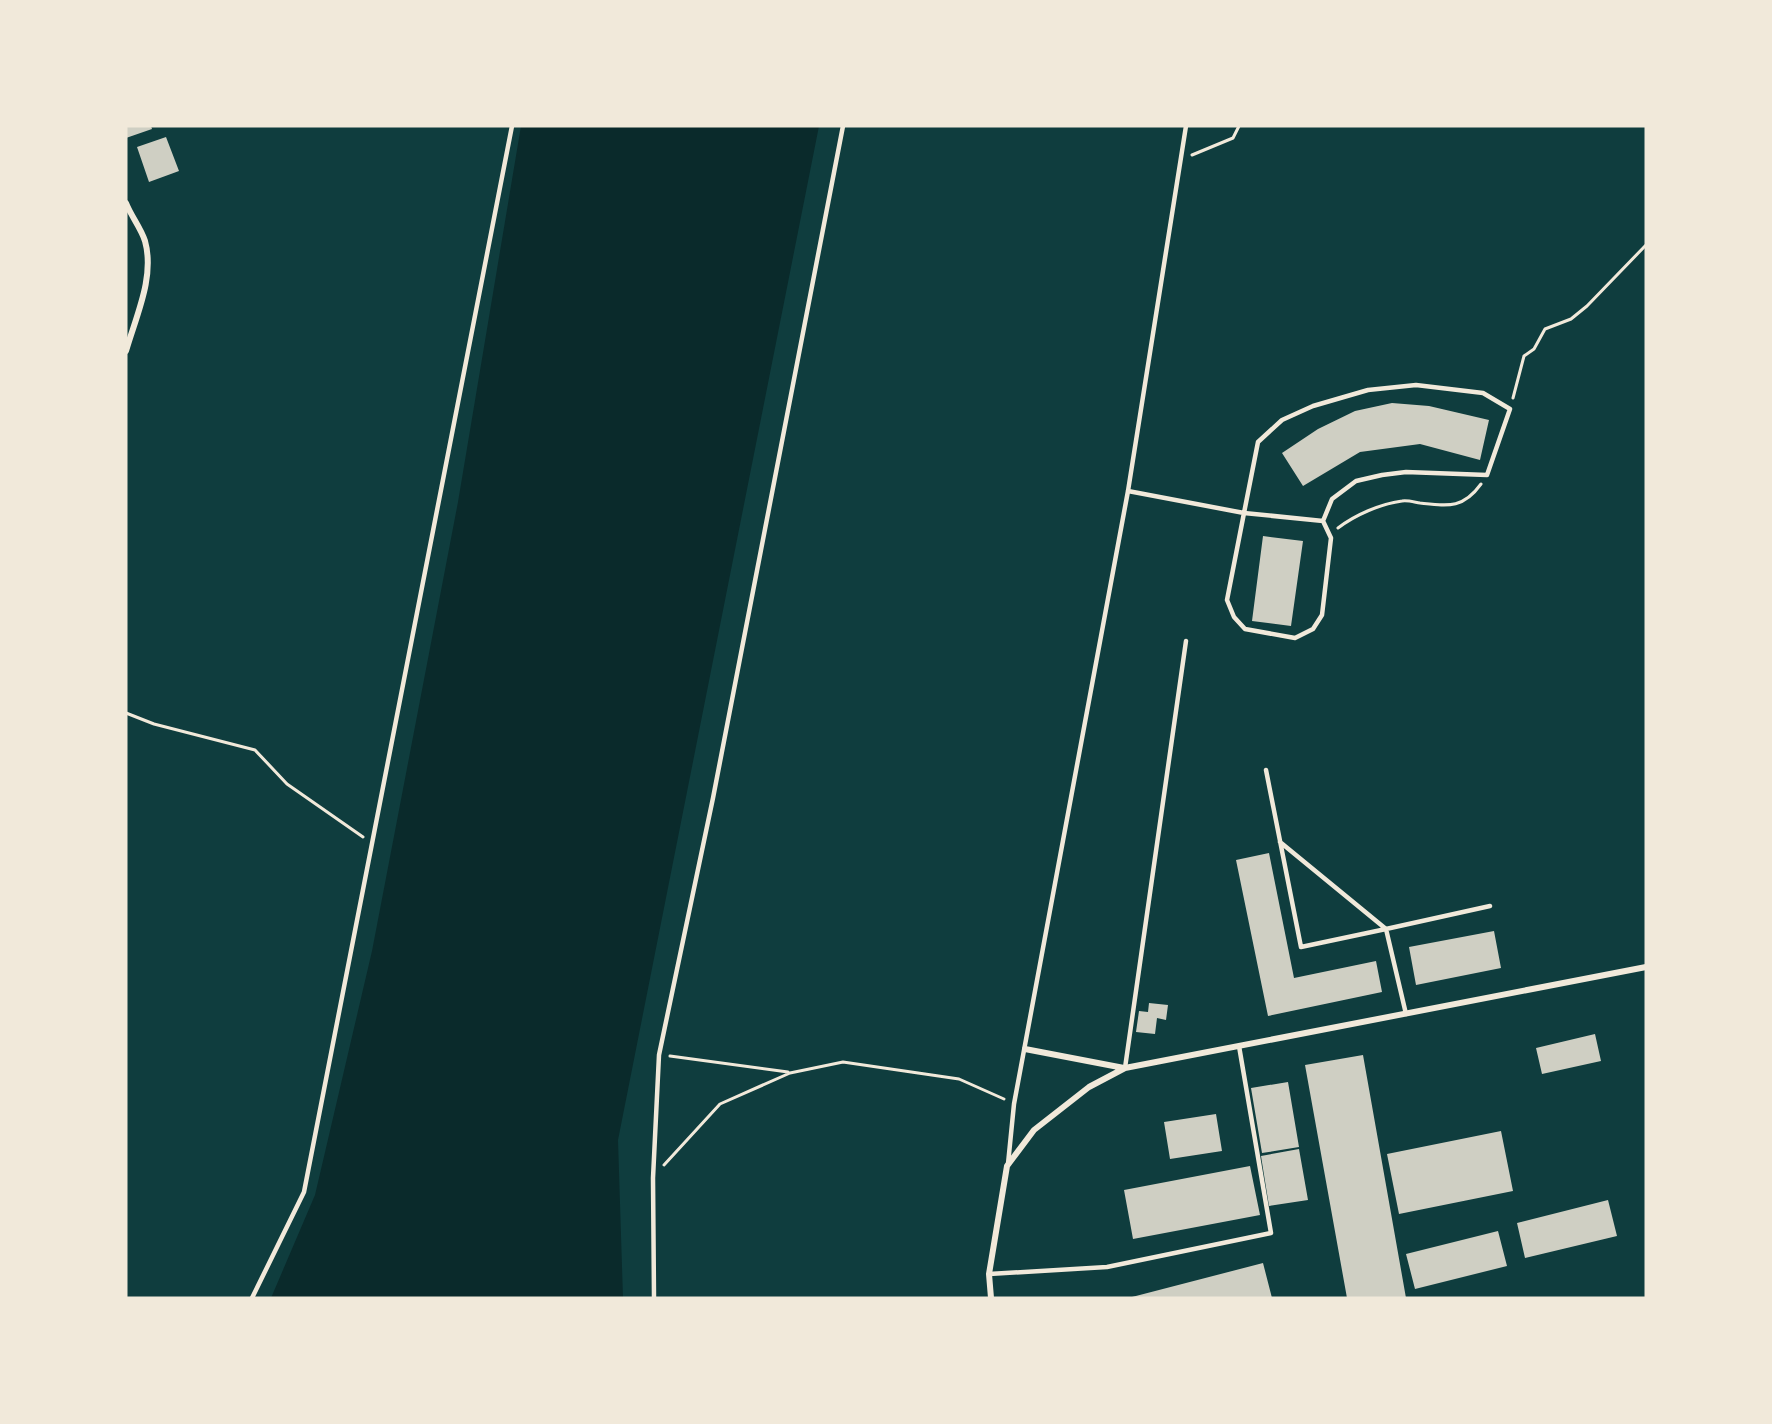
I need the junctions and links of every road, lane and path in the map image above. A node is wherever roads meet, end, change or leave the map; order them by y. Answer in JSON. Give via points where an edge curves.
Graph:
{"nodes":[{"id":1,"x":512,"y":126,"type":"edge"},
{"id":2,"x":843,"y":126,"type":"edge"},
{"id":3,"x":1186,"y":126,"type":"edge"},
{"id":4,"x":1239,"y":126,"type":"edge"},
{"id":5,"x":1182,"y":159,"type":"junction"},
{"id":6,"x":126,"y":203,"type":"edge"},
{"id":7,"x":1646,"y":245,"type":"edge"},
{"id":8,"x":126,"y":351,"type":"edge"},
{"id":9,"x":1510,"y":409,"type":"junction"},
{"id":10,"x":1487,"y":475,"type":"junction"},
{"id":11,"x":1128,"y":491,"type":"junction"},
{"id":12,"x":1244,"y":513,"type":"junction"},
{"id":13,"x":1323,"y":521,"type":"junction"},
{"id":14,"x":1329,"y":535,"type":"junction"},
{"id":15,"x":1186,"y":641,"type":"dead end"},
{"id":16,"x":126,"y":713,"type":"edge"},
{"id":17,"x":1266,"y":770,"type":"dead end"},
{"id":18,"x":1280,"y":842,"type":"junction"},
{"id":19,"x":372,"y":843,"type":"junction"},
{"id":20,"x":1490,"y":906,"type":"dead end"},
{"id":21,"x":1386,"y":929,"type":"junction"},
{"id":22,"x":1646,"y":967,"type":"edge"},
{"id":23,"x":1406,"y":1014,"type":"junction"},
{"id":24,"x":1239,"y":1046,"type":"junction"},
{"id":25,"x":1025,"y":1049,"type":"junction"},
{"id":26,"x":659,"y":1054,"type":"junction"},
{"id":27,"x":1125,"y":1068,"type":"junction"},
{"id":28,"x":790,"y":1073,"type":"junction"},
{"id":29,"x":1014,"y":1104,"type":"junction"},
{"id":30,"x":1007,"y":1166,"type":"junction"},
{"id":31,"x":652,"y":1178,"type":"junction"},
{"id":32,"x":989,"y":1274,"type":"junction"},
{"id":33,"x":252,"y":1298,"type":"edge"},
{"id":34,"x":654,"y":1298,"type":"edge"},
{"id":35,"x":991,"y":1298,"type":"edge"}],
"edges":[{"from":1,"to":19,"type":"lane"},
{"from":2,"to":26,"type":"lane","via":[[713,798]]},
{"from":3,"to":5,"type":"lane"},
{"from":4,"to":5,"type":"path","via":[[1233,138]]},
{"from":5,"to":11,"type":"lane"},
{"from":6,"to":8,"type":"street","via":[[145,240],[148,276]]},
{"from":7,"to":9,"type":"path","via":[[1587,306],[1571,319],[1545,328],[1534,349],[1524,356]]},
{"from":9,"to":10,"type":"lane"},
{"from":9,"to":12,"type":"lane","via":[[1483,393],[1416,386],[1368,390],[1313,406],[1282,420],[1258,442]]},
{"from":10,"to":13,"type":"lane","via":[[1406,472],[1356,481],[1332,499]]},
{"from":10,"to":14,"type":"path","via":[[1473,495],[1459,505],[1402,501],[1370,510]]},
{"from":11,"to":12,"type":"lane"},
{"from":11,"to":25,"type":"lane"},
{"from":12,"to":13,"type":"lane"},
{"from":12,"to":14,"type":"lane","via":[[1227,600],[1234,617],[1245,629],[1295,638],[1313,628],[1322,615]]},
{"from":13,"to":14,"type":"lane"},
{"from":15,"to":27,"type":"lane"},
{"from":16,"to":19,"type":"path","via":[[255,750],[287,784]]},
{"from":17,"to":18,"type":"lane"},
{"from":18,"to":21,"type":"lane"},
{"from":18,"to":21,"type":"lane","via":[[1301,947]]},
{"from":19,"to":33,"type":"lane","via":[[304,1192]]},
{"from":20,"to":21,"type":"lane"},
{"from":21,"to":23,"type":"lane"},
{"from":22,"to":23,"type":"street"},
{"from":23,"to":24,"type":"street"},
{"from":24,"to":27,"type":"street"},
{"from":24,"to":32,"type":"lane","via":[[1271,1233],[1107,1267]]},
{"from":25,"to":27,"type":"street"},
{"from":25,"to":29,"type":"lane"},
{"from":26,"to":28,"type":"path"},
{"from":26,"to":31,"type":"lane"},
{"from":27,"to":30,"type":"street","via":[[1089,1087],[1034,1130]]},
{"from":28,"to":29,"type":"path","via":[[843,1062],[959,1079]]},
{"from":28,"to":31,"type":"path","via":[[720,1104]]},
{"from":29,"to":30,"type":"lane"},
{"from":30,"to":32,"type":"street"},
{"from":31,"to":34,"type":"lane"},
{"from":32,"to":35,"type":"street"}]}
